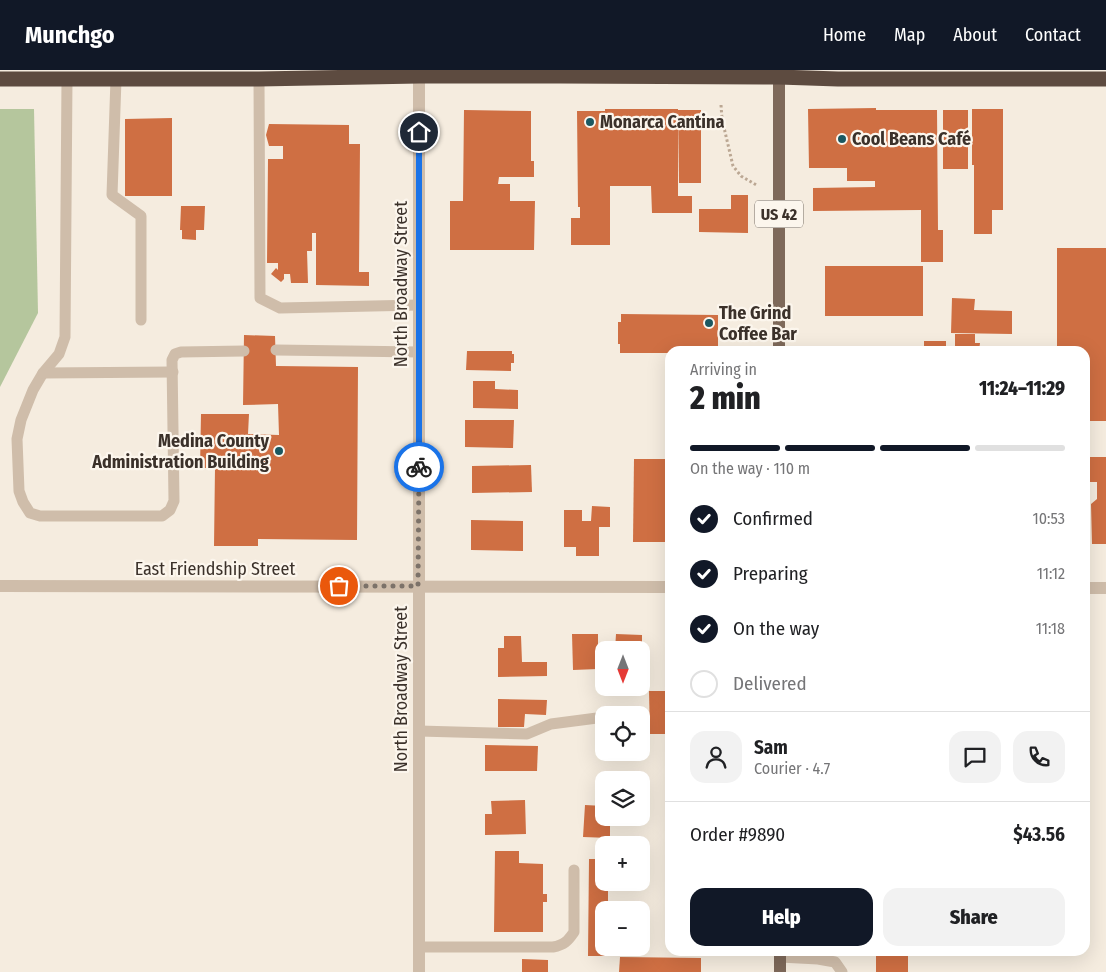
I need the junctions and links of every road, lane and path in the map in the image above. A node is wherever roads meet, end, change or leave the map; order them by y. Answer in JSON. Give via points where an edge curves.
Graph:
{"nodes":[{"id":1,"x":779,"y":74,"type":"edge"},
{"id":2,"x":419,"y":76,"type":"junction"},
{"id":3,"x":0,"y":79,"type":"edge"},
{"id":4,"x":67,"y":79,"type":"junction"},
{"id":5,"x":116,"y":79,"type":"junction"},
{"id":6,"x":259,"y":79,"type":"junction"},
{"id":7,"x":1106,"y":79,"type":"edge"},
{"id":8,"x":722,"y":105,"type":"dead end"},
{"id":9,"x":758,"y":186,"type":"dead end"},
{"id":10,"x":419,"y":306,"type":"junction"},
{"id":11,"x":141,"y":320,"type":"dead end"},
{"id":12,"x":779,"y":346,"type":"edge"},
{"id":13,"x":276,"y":350,"type":"dead end"},
{"id":14,"x":244,"y":351,"type":"dead end"},
{"id":15,"x":419,"y":352,"type":"junction"},
{"id":16,"x":173,"y":372,"type":"junction"},
{"id":17,"x":43,"y":373,"type":"junction"},
{"id":18,"x":0,"y":586,"type":"edge"},
{"id":19,"x":418,"y":586,"type":"junction"},
{"id":20,"x":665,"y":587,"type":"edge"},
{"id":21,"x":1090,"y":588,"type":"edge"},
{"id":22,"x":1106,"y":588,"type":"edge"},
{"id":23,"x":595,"y":718,"type":"edge"},
{"id":24,"x":418,"y":731,"type":"junction"},
{"id":25,"x":574,"y":870,"type":"dead end"},
{"id":26,"x":418,"y":947,"type":"junction"},
{"id":27,"x":780,"y":956,"type":"edge"},
{"id":28,"x":795,"y":956,"type":"edge"},
{"id":29,"x":418,"y":972,"type":"edge"},
{"id":30,"x":780,"y":972,"type":"edge"},
{"id":31,"x":842,"y":972,"type":"edge"}],
"edges":[{"from":1,"to":2,"type":"highway"},
{"from":1,"to":7,"type":"highway","via":[[838,79]]},
{"from":1,"to":12,"type":"main road","number":"US 42"},
{"from":2,"to":6,"type":"highway"},
{"from":2,"to":10,"type":"street","name":"North Broadway Street"},
{"from":3,"to":4,"type":"highway"},
{"from":4,"to":5,"type":"highway"},
{"from":4,"to":17,"type":"lane","via":[[66,337],[59,354]]},
{"from":5,"to":6,"type":"highway"},
{"from":5,"to":11,"type":"lane","via":[[112,195],[141,216]]},
{"from":6,"to":10,"type":"lane","via":[[260,298],[280,308]]},
{"from":8,"to":9,"type":"path","via":[[733,166],[741,176]]},
{"from":10,"to":15,"type":"street","name":"North Broadway Street"},
{"from":13,"to":15,"type":"lane"},
{"from":14,"to":16,"type":"lane","via":[[181,352],[172,360]]},
{"from":15,"to":19,"type":"street","name":"North Broadway Street"},
{"from":16,"to":17,"type":"lane"},
{"from":16,"to":17,"type":"lane","via":[[174,501],[162,516],[40,516],[30,513],[18,491],[17,439],[21,420]]},
{"from":18,"to":19,"type":"street","name":"East Friendship Street"},
{"from":19,"to":20,"type":"street","name":"East Friendship Street"},
{"from":19,"to":24,"type":"street","name":"North Broadway Street"},
{"from":21,"to":22,"type":"street"},
{"from":23,"to":24,"type":"lane","via":[[551,724],[528,734]]},
{"from":24,"to":26,"type":"street","name":"North Broadway Street"},
{"from":25,"to":26,"type":"lane","via":[[574,932],[562,945]]},
{"from":26,"to":29,"type":"street","name":"North Broadway Street"},
{"from":27,"to":30,"type":"main road"},
{"from":28,"to":31,"type":"lane","via":[[835,962]]}]}
